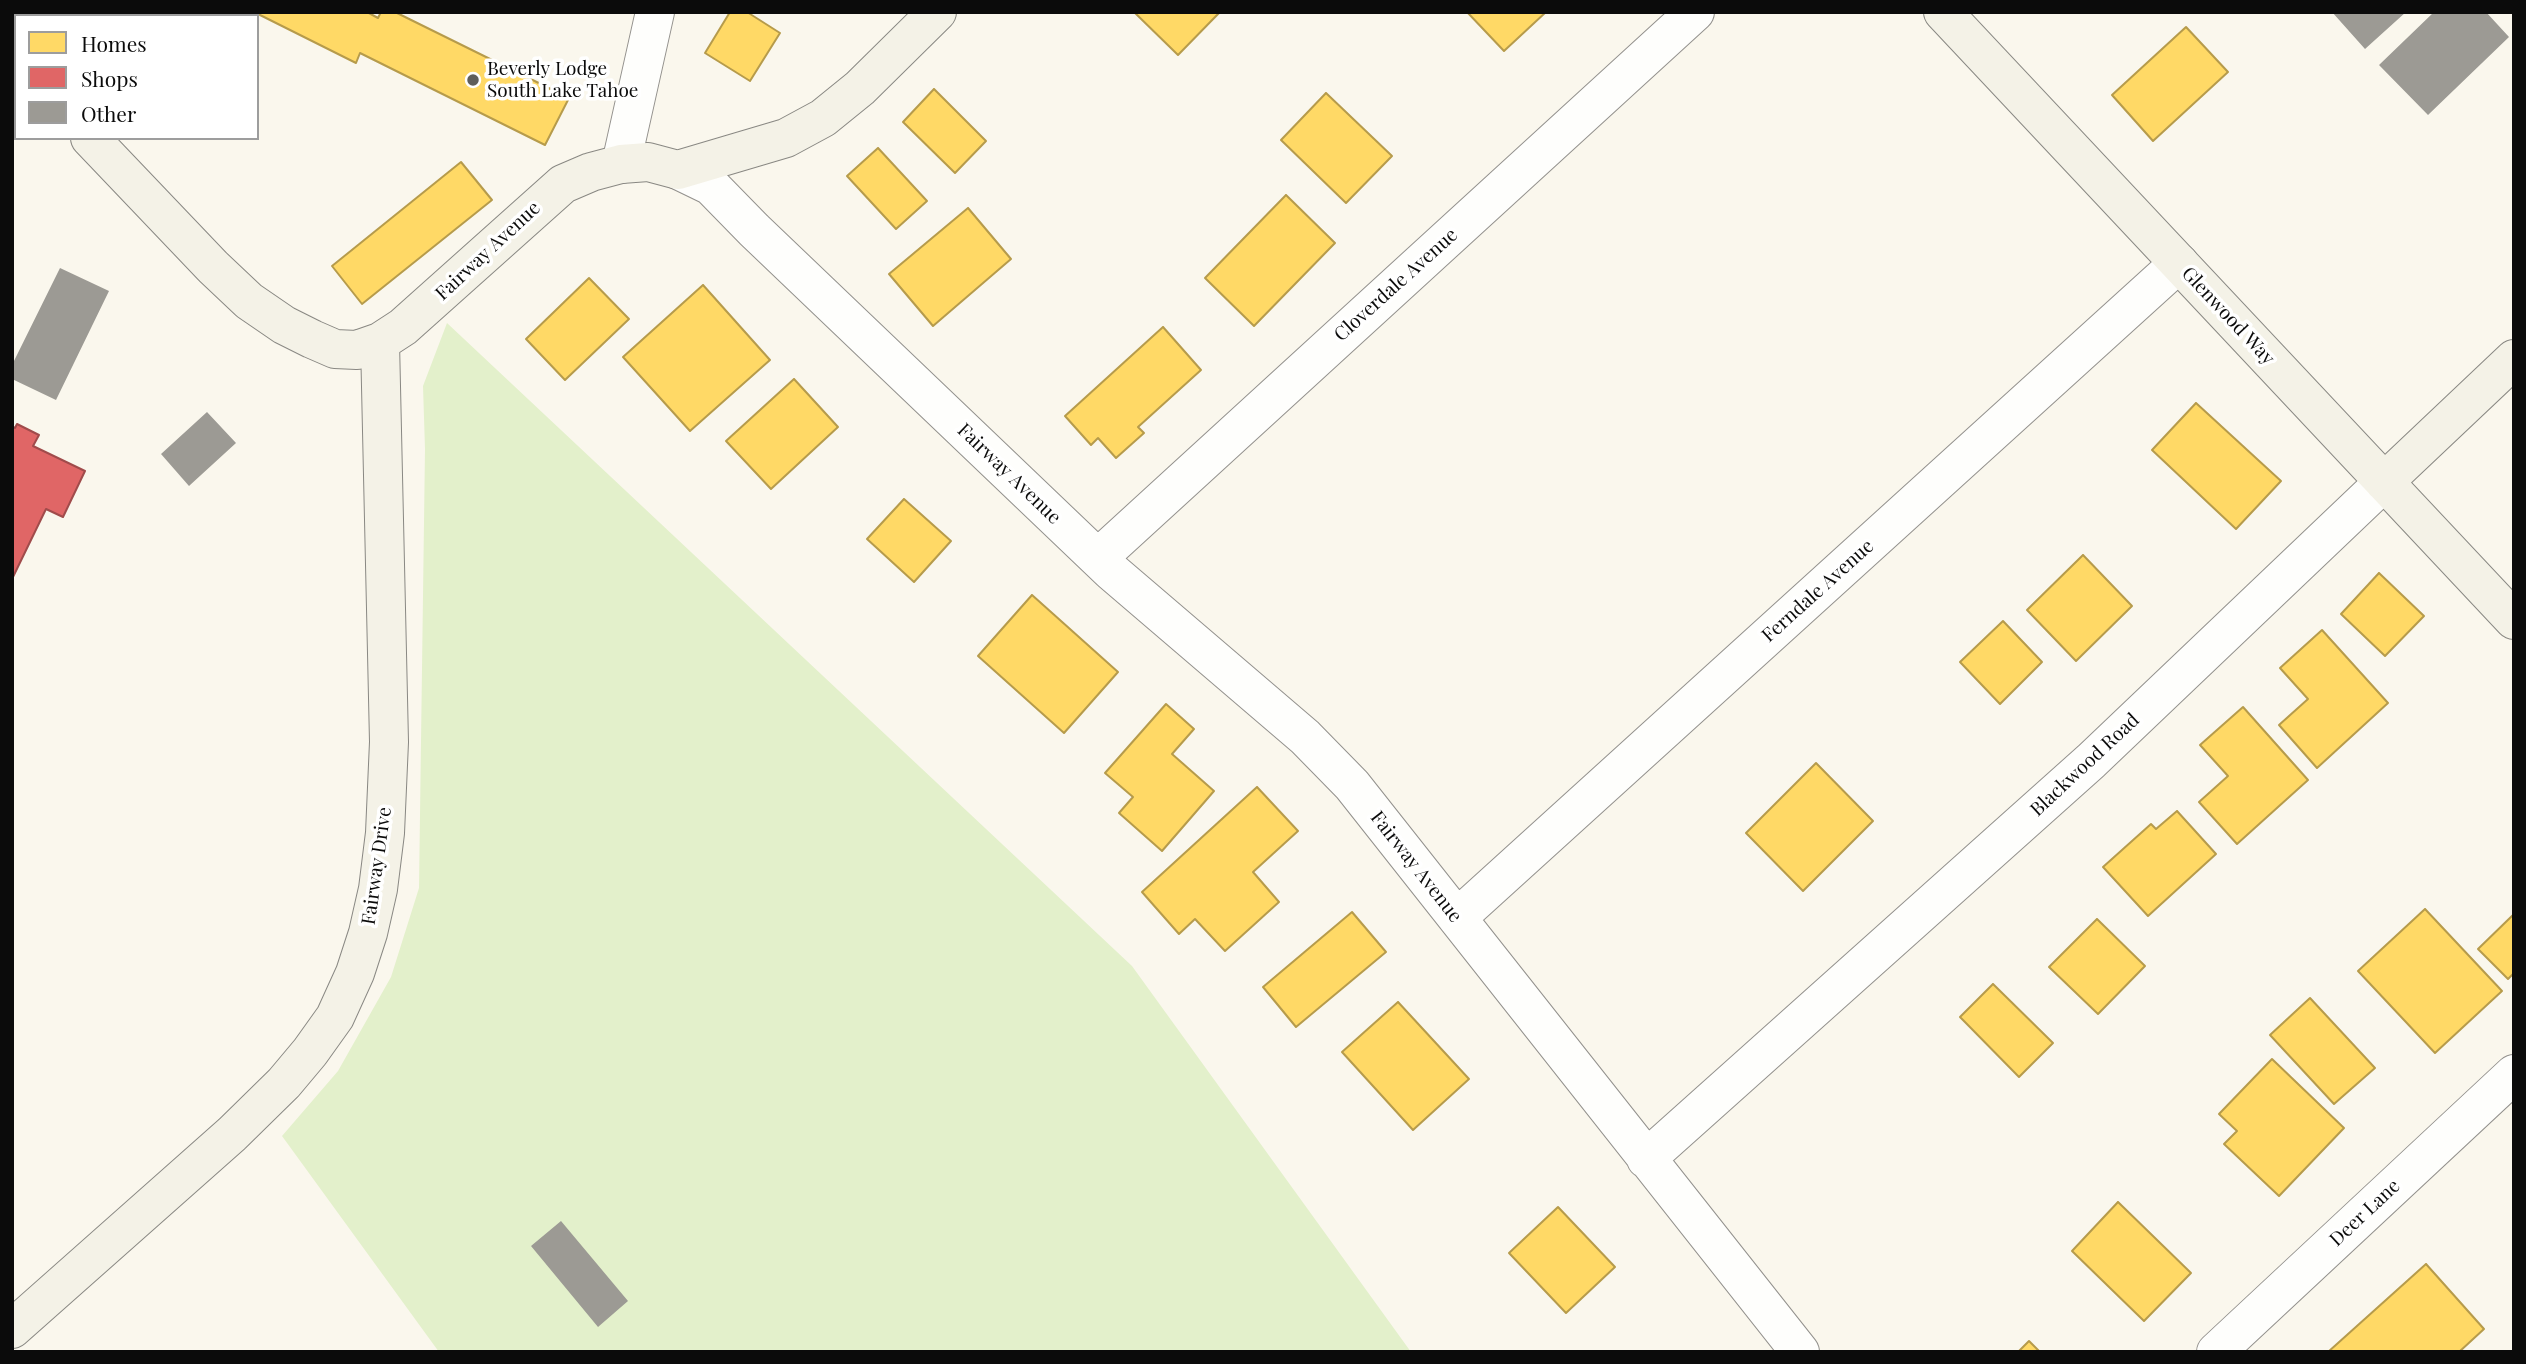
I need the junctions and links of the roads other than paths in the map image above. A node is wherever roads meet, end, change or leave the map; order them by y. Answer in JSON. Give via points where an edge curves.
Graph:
{"nodes":[{"id":1,"x":655,"y":12,"type":"edge"},
{"id":2,"x":937,"y":12,"type":"edge"},
{"id":3,"x":1695,"y":12,"type":"edge"},
{"id":4,"x":1943,"y":12,"type":"edge"},
{"id":5,"x":92,"y":140,"type":"edge"},
{"id":6,"x":621,"y":164,"type":"junction"},
{"id":7,"x":678,"y":170,"type":"junction"},
{"id":8,"x":2179,"y":263,"type":"junction"},
{"id":9,"x":380,"y":342,"type":"junction"},
{"id":10,"x":2514,"y":359,"type":"edge"},
{"id":11,"x":2384,"y":482,"type":"junction"},
{"id":12,"x":1098,"y":558,"type":"junction"},
{"id":13,"x":2514,"y":620,"type":"edge"},
{"id":14,"x":1457,"y":918,"type":"junction"},
{"id":15,"x":2514,"y":1074,"type":"edge"},
{"id":16,"x":1646,"y":1159,"type":"junction"},
{"id":17,"x":12,"y":1329,"type":"edge"},
{"id":18,"x":1800,"y":1352,"type":"edge"},
{"id":19,"x":2216,"y":1352,"type":"edge"}],
"edges":[{"from":1,"to":6,"type":"street"},
{"from":2,"to":7,"type":"street","via":[[860,88],[822,118],[786,138]]},
{"from":3,"to":12,"type":"street","name":"Cloverdale Avenue"},
{"from":4,"to":8,"type":"street","name":"Glenwood Way"},
{"from":5,"to":9,"type":"street","name":"Fairway Avenue","via":[[213,267],[284,325],[335,349],[357,350]]},
{"from":6,"to":7,"type":"street","name":"Fairway Avenue","via":[[648,162]]},
{"from":6,"to":9,"type":"street","name":"Fairway Avenue","via":[[563,184],[403,327]]},
{"from":7,"to":12,"type":"street","name":"Fairway Avenue","via":[[711,186]]},
{"from":8,"to":11,"type":"street","name":"Glenwood Way"},
{"from":8,"to":14,"type":"street","name":"Ferndale Avenue"},
{"from":9,"to":17,"type":"street","name":"Fairway Drive","via":[[388,742],[385,833],[368,933],[355,973],[335,1017],[284,1083]]},
{"from":10,"to":11,"type":"street","name":"Blackwood Road"},
{"from":11,"to":13,"type":"street","name":"Glenwood Way"},
{"from":11,"to":16,"type":"street","name":"Blackwood Road","via":[[2091,761]]},
{"from":12,"to":14,"type":"street","name":"Fairway Avenue","via":[[1305,737],[1352,785]]},
{"from":14,"to":16,"type":"street","name":"Fairway Avenue"},
{"from":15,"to":19,"type":"street","name":"Deer Lane"},
{"from":16,"to":18,"type":"street","name":"Fairway Avenue"}]}
